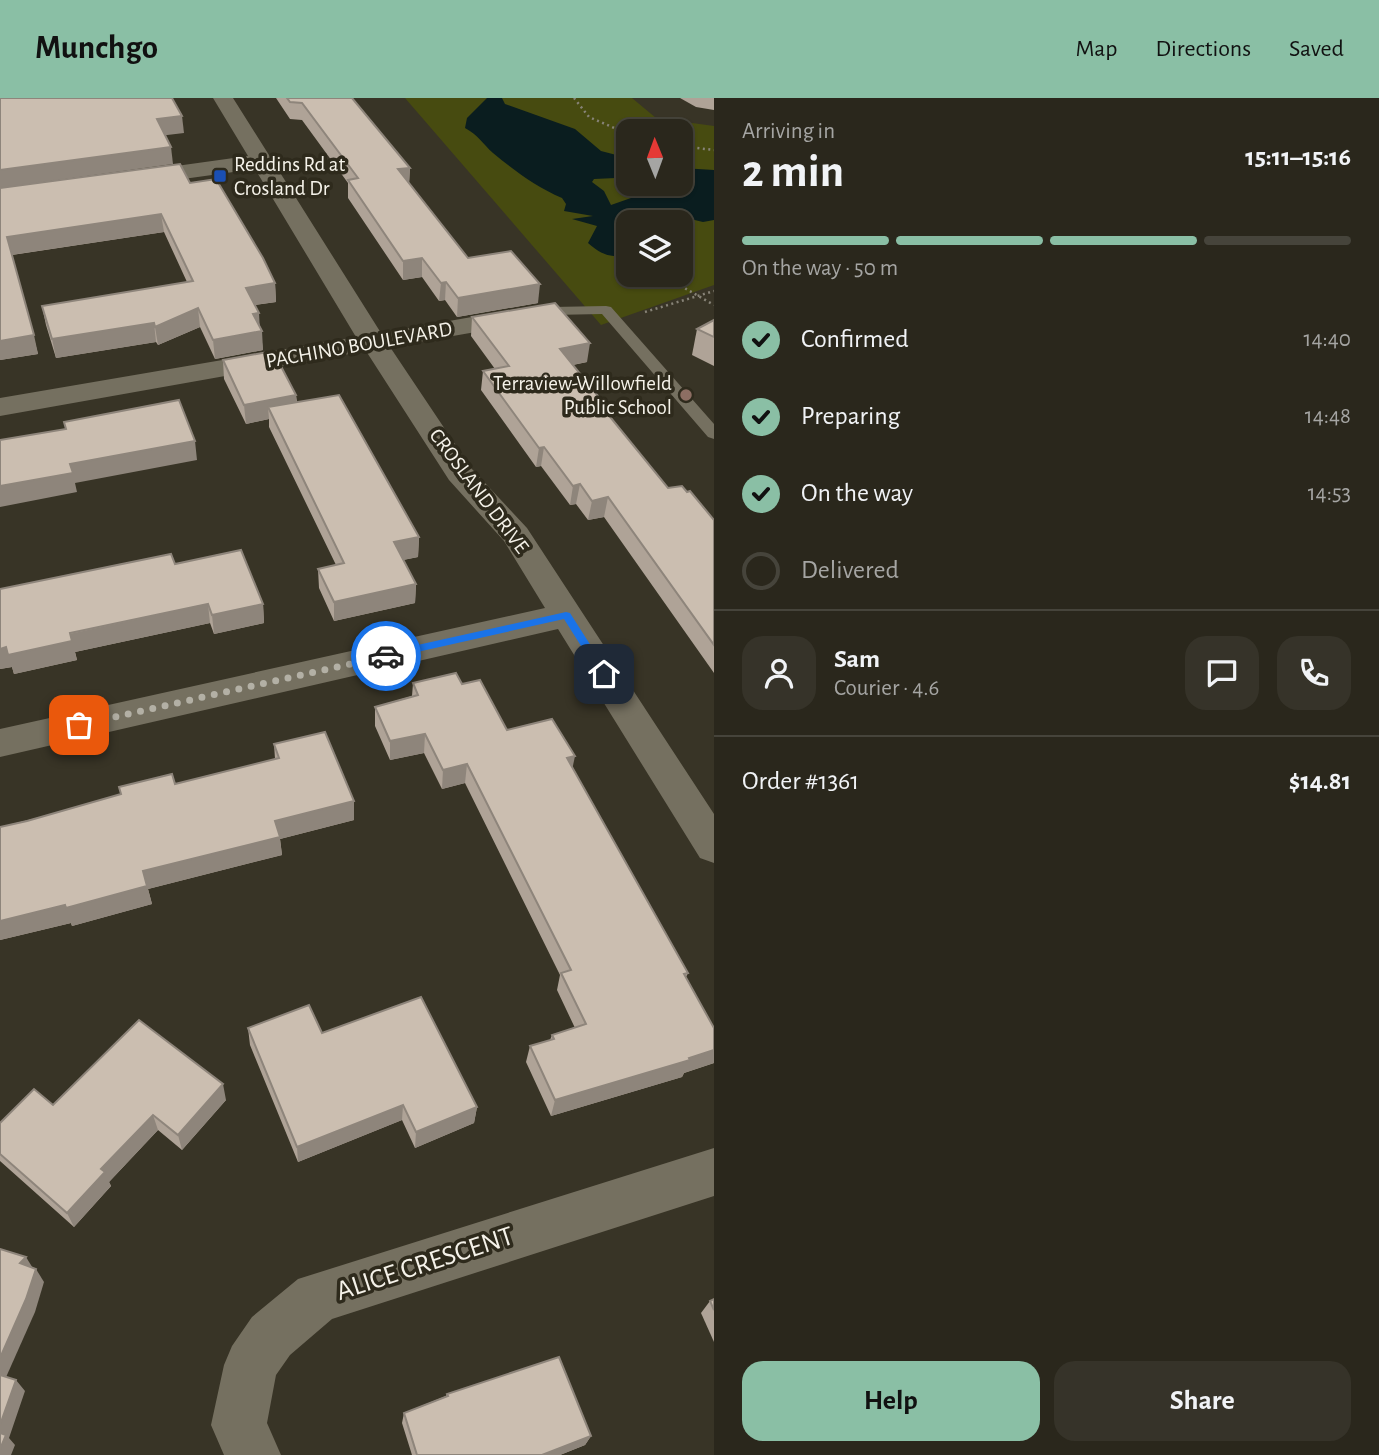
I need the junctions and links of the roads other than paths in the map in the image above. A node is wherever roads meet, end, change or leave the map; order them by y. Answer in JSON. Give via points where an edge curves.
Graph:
{"nodes":[{"id":1,"x":223,"y":98,"type":"edge"},
{"id":2,"x":263,"y":161,"type":"junction"},
{"id":3,"x":109,"y":183,"type":"edge"},
{"id":4,"x":552,"y":311,"type":"joint"},
{"id":5,"x":373,"y":342,"type":"junction"},
{"id":6,"x":0,"y":407,"type":"edge"},
{"id":7,"x":714,"y":435,"type":"edge"},
{"id":8,"x":566,"y":615,"type":"junction"},
{"id":9,"x":0,"y":743,"type":"edge"},
{"id":10,"x":714,"y":847,"type":"edge"},
{"id":11,"x":714,"y":1172,"type":"edge"},
{"id":12,"x":253,"y":1455,"type":"edge"}],
"edges":[{"from":1,"to":2,"type":"street","name":"CROSLAND DRIVE"},
{"from":2,"to":3,"type":"street"},
{"from":2,"to":5,"type":"street","name":"CROSLAND DRIVE"},
{"from":4,"to":5,"type":"street","name":"PACHINO BOULEVARD"},
{"from":4,"to":7,"type":"lane","via":[[606,310]]},
{"from":5,"to":6,"type":"street","name":"PACHINO BOULEVARD"},
{"from":5,"to":8,"type":"street","name":"CROSLAND DRIVE","via":[[460,474],[516,535]]},
{"from":8,"to":9,"type":"street"},
{"from":8,"to":10,"type":"street","name":"CROSLAND DRIVE"},
{"from":11,"to":12,"type":"street","name":"ALICE CRESCENT","via":[[317,1298],[271,1336],[251,1365],[239,1425]]}]}
